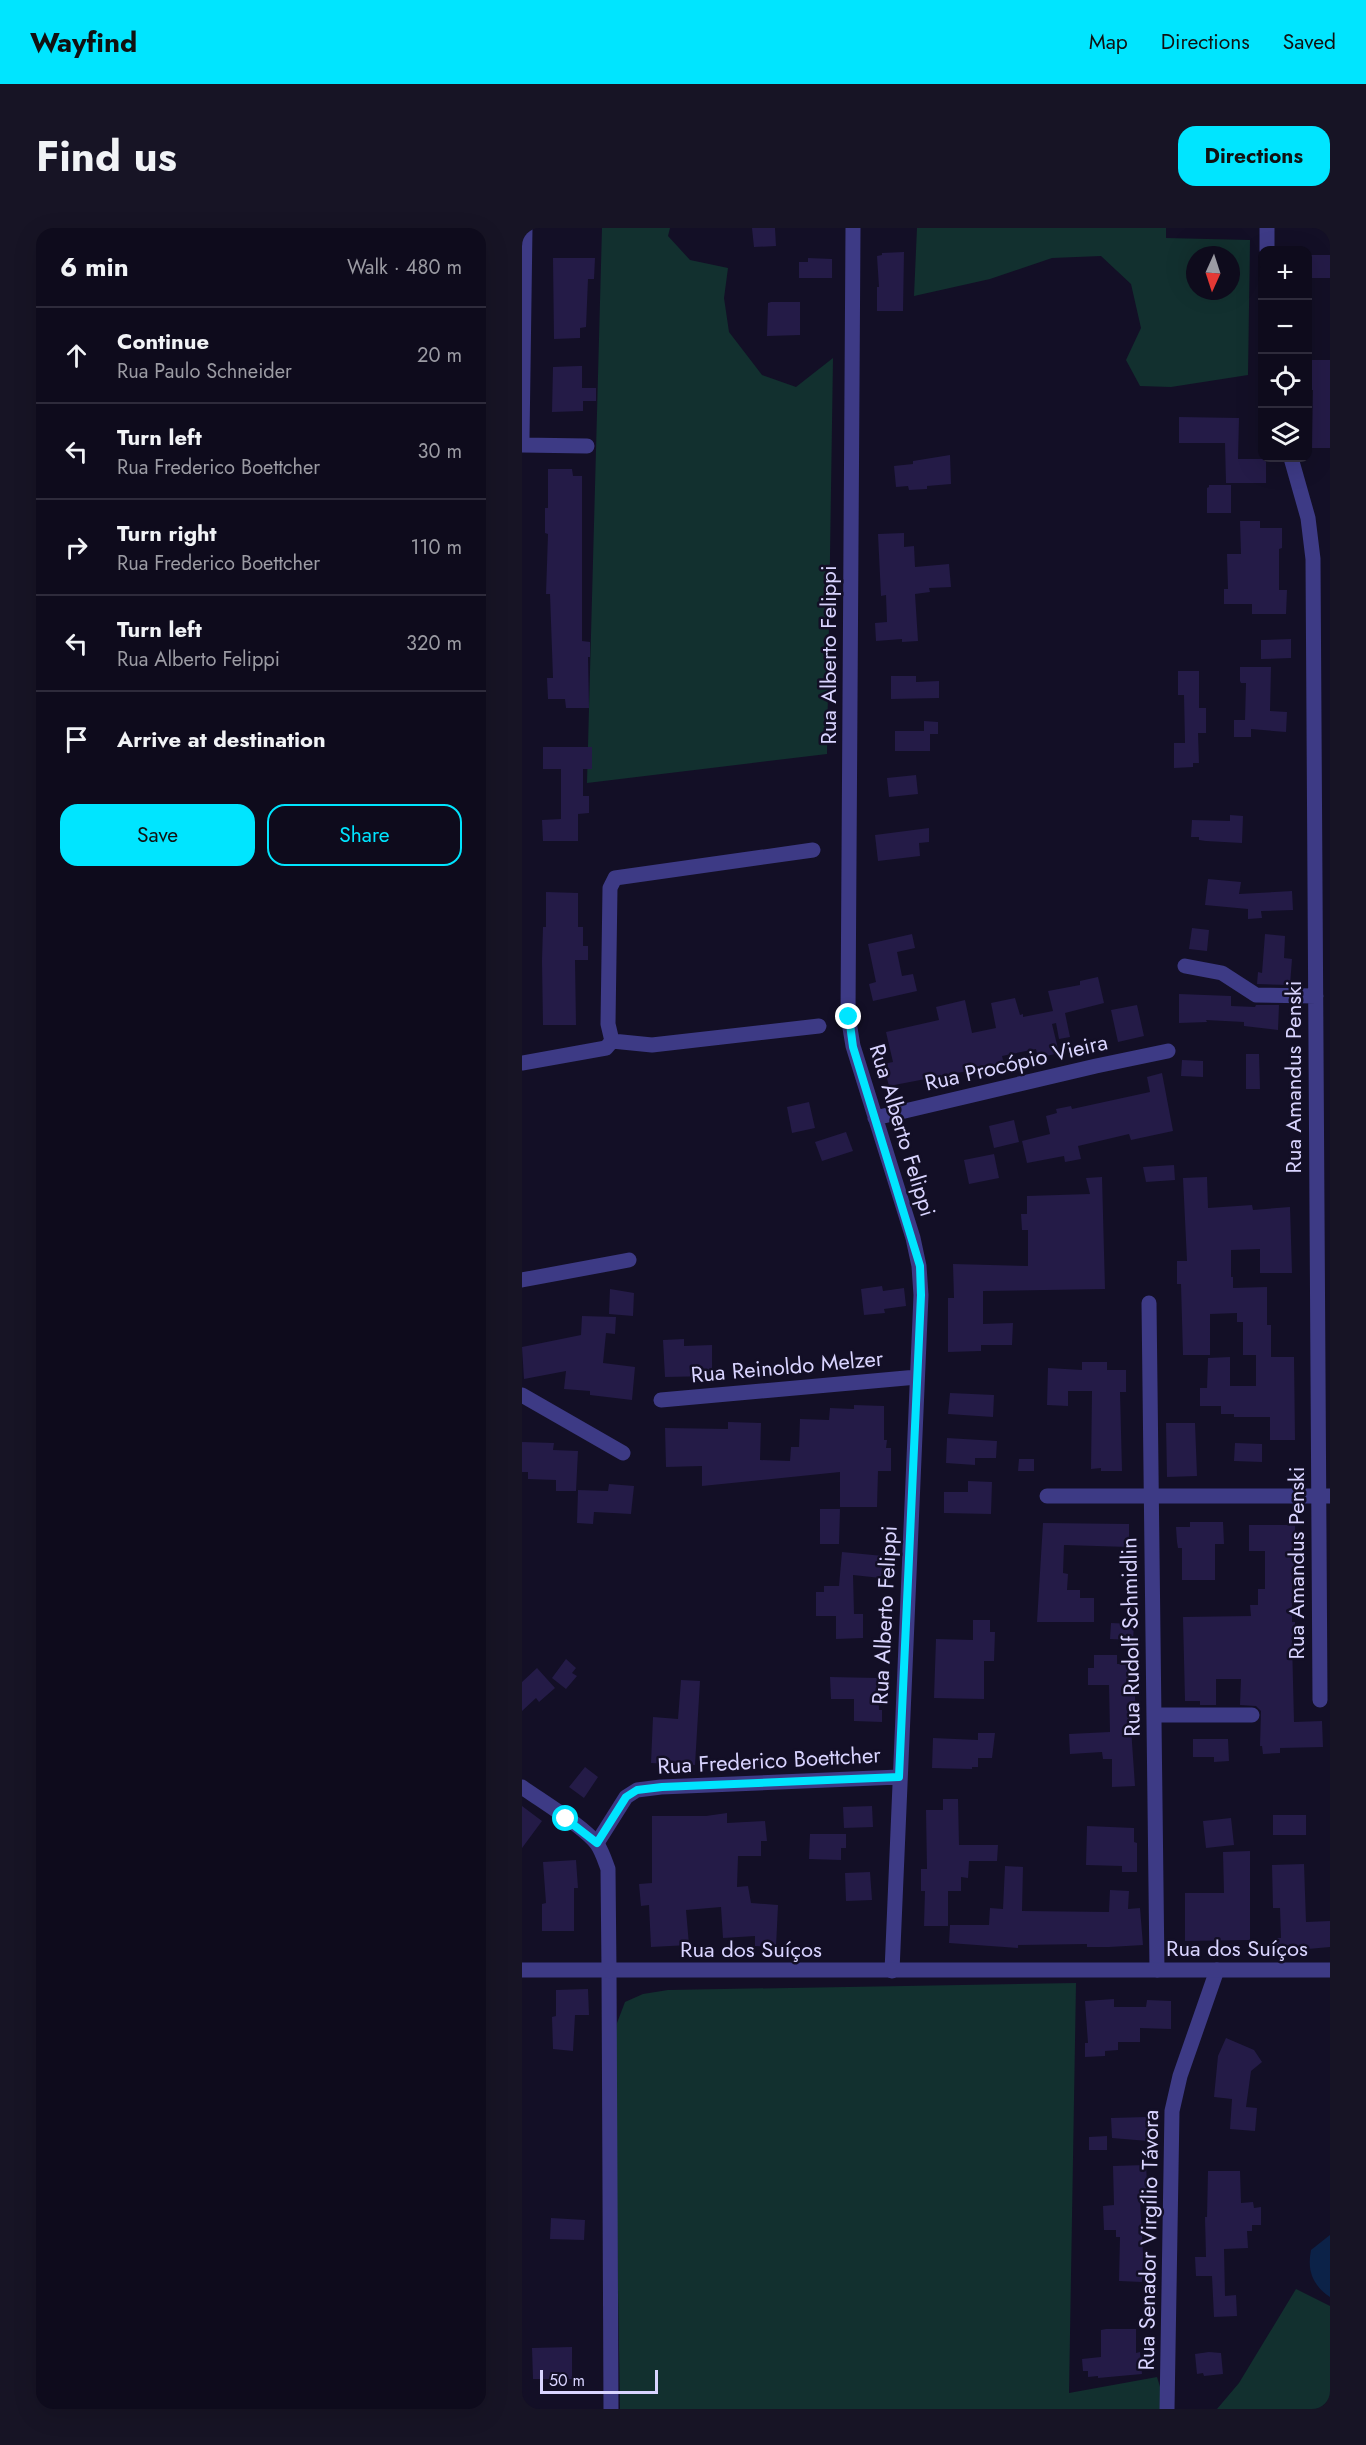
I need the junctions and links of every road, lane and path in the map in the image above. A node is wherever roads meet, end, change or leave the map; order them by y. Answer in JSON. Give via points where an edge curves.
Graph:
{"nodes":[{"id":1,"x":525,"y":228,"type":"edge"},
{"id":2,"x":853,"y":228,"type":"edge"},
{"id":3,"x":1267,"y":228,"type":"edge"},
{"id":4,"x":1267,"y":246,"type":"edge"},
{"id":5,"x":522,"y":440,"type":"edge"},
{"id":6,"x":522,"y":445,"type":"edge"},
{"id":7,"x":587,"y":446,"type":"dead end"},
{"id":8,"x":1292,"y":462,"type":"edge"},
{"id":9,"x":813,"y":850,"type":"dead end"},
{"id":10,"x":1185,"y":966,"type":"dead end"},
{"id":11,"x":1316,"y":996,"type":"junction"},
{"id":12,"x":819,"y":1026,"type":"dead end"},
{"id":13,"x":609,"y":1045,"type":"junction"},
{"id":14,"x":1168,"y":1051,"type":"dead end"},
{"id":15,"x":522,"y":1063,"type":"edge"},
{"id":16,"x":875,"y":1118,"type":"junction"},
{"id":17,"x":629,"y":1260,"type":"dead end"},
{"id":18,"x":522,"y":1280,"type":"edge"},
{"id":19,"x":1149,"y":1303,"type":"dead end"},
{"id":20,"x":917,"y":1377,"type":"junction"},
{"id":21,"x":522,"y":1395,"type":"edge"},
{"id":22,"x":661,"y":1400,"type":"dead end"},
{"id":23,"x":623,"y":1453,"type":"dead end"},
{"id":24,"x":1047,"y":1496,"type":"dead end"},
{"id":25,"x":1151,"y":1496,"type":"junction"},
{"id":26,"x":1324,"y":1496,"type":"edge"},
{"id":27,"x":1320,"y":1700,"type":"dead end"},
{"id":28,"x":1154,"y":1715,"type":"junction"},
{"id":29,"x":1252,"y":1715,"type":"dead end"},
{"id":30,"x":899,"y":1777,"type":"junction"},
{"id":31,"x":522,"y":1787,"type":"edge"},
{"id":32,"x":597,"y":1843,"type":"junction"},
{"id":33,"x":522,"y":1970,"type":"edge"},
{"id":34,"x":1157,"y":1970,"type":"junction"},
{"id":35,"x":1217,"y":1970,"type":"junction"},
{"id":36,"x":1330,"y":1970,"type":"edge"},
{"id":37,"x":609,"y":1971,"type":"junction"},
{"id":38,"x":892,"y":1971,"type":"junction"},
{"id":39,"x":611,"y":2409,"type":"edge"},
{"id":40,"x":1167,"y":2409,"type":"edge"}],
"edges":[{"from":1,"to":5,"type":"street"},
{"from":2,"to":16,"type":"street","name":"Rua Alberto Felippi","via":[[848,1007],[853,1047]]},
{"from":3,"to":4,"type":"street"},
{"from":6,"to":7,"type":"street"},
{"from":8,"to":11,"type":"street","name":"Rua Amandus Penski","via":[[1308,518],[1313,559]]},
{"from":9,"to":13,"type":"street","via":[[615,878],[610,888]]},
{"from":10,"to":11,"type":"street","via":[[1222,973],[1256,995]]},
{"from":11,"to":26,"type":"street","name":"Rua Amandus Penski"},
{"from":12,"to":13,"type":"street","via":[[652,1045]]},
{"from":13,"to":15,"type":"street"},
{"from":14,"to":16,"type":"street","name":"Rua Procópio Vieira"},
{"from":16,"to":20,"type":"street","name":"Rua Alberto Felippi","via":[[920,1266]]},
{"from":17,"to":18,"type":"street"},
{"from":19,"to":25,"type":"street","name":"Rua Rudolf Schmidlin"},
{"from":20,"to":22,"type":"street","name":"Rua Reinoldo Melzer"},
{"from":20,"to":30,"type":"street","name":"Rua Alberto Felippi"},
{"from":21,"to":23,"type":"street"},
{"from":24,"to":25,"type":"street"},
{"from":25,"to":26,"type":"street"},
{"from":25,"to":28,"type":"street","name":"Rua Rudolf Schmidlin"},
{"from":26,"to":27,"type":"street","name":"Rua Amandus Penski"},
{"from":28,"to":29,"type":"street"},
{"from":28,"to":34,"type":"street","name":"Rua Rudolf Schmidlin"},
{"from":30,"to":32,"type":"street","name":"Rua Frederico Boettcher","via":[[637,1790],[626,1797]]},
{"from":30,"to":38,"type":"street","name":"Rua Alberto Felippi"},
{"from":31,"to":32,"type":"street"},
{"from":32,"to":37,"type":"street","via":[[608,1869]]},
{"from":33,"to":37,"type":"street","name":"Rua dos Suíços"},
{"from":34,"to":35,"type":"street","name":"Rua dos Suíços"},
{"from":34,"to":38,"type":"street","name":"Rua dos Suíços"},
{"from":35,"to":36,"type":"street","name":"Rua dos Suíços"},
{"from":35,"to":40,"type":"street","name":"Rua Senador Virgílio Távora","via":[[1180,2076],[1172,2111]]},
{"from":37,"to":38,"type":"street","name":"Rua dos Suíços"},
{"from":37,"to":39,"type":"street"}]}
